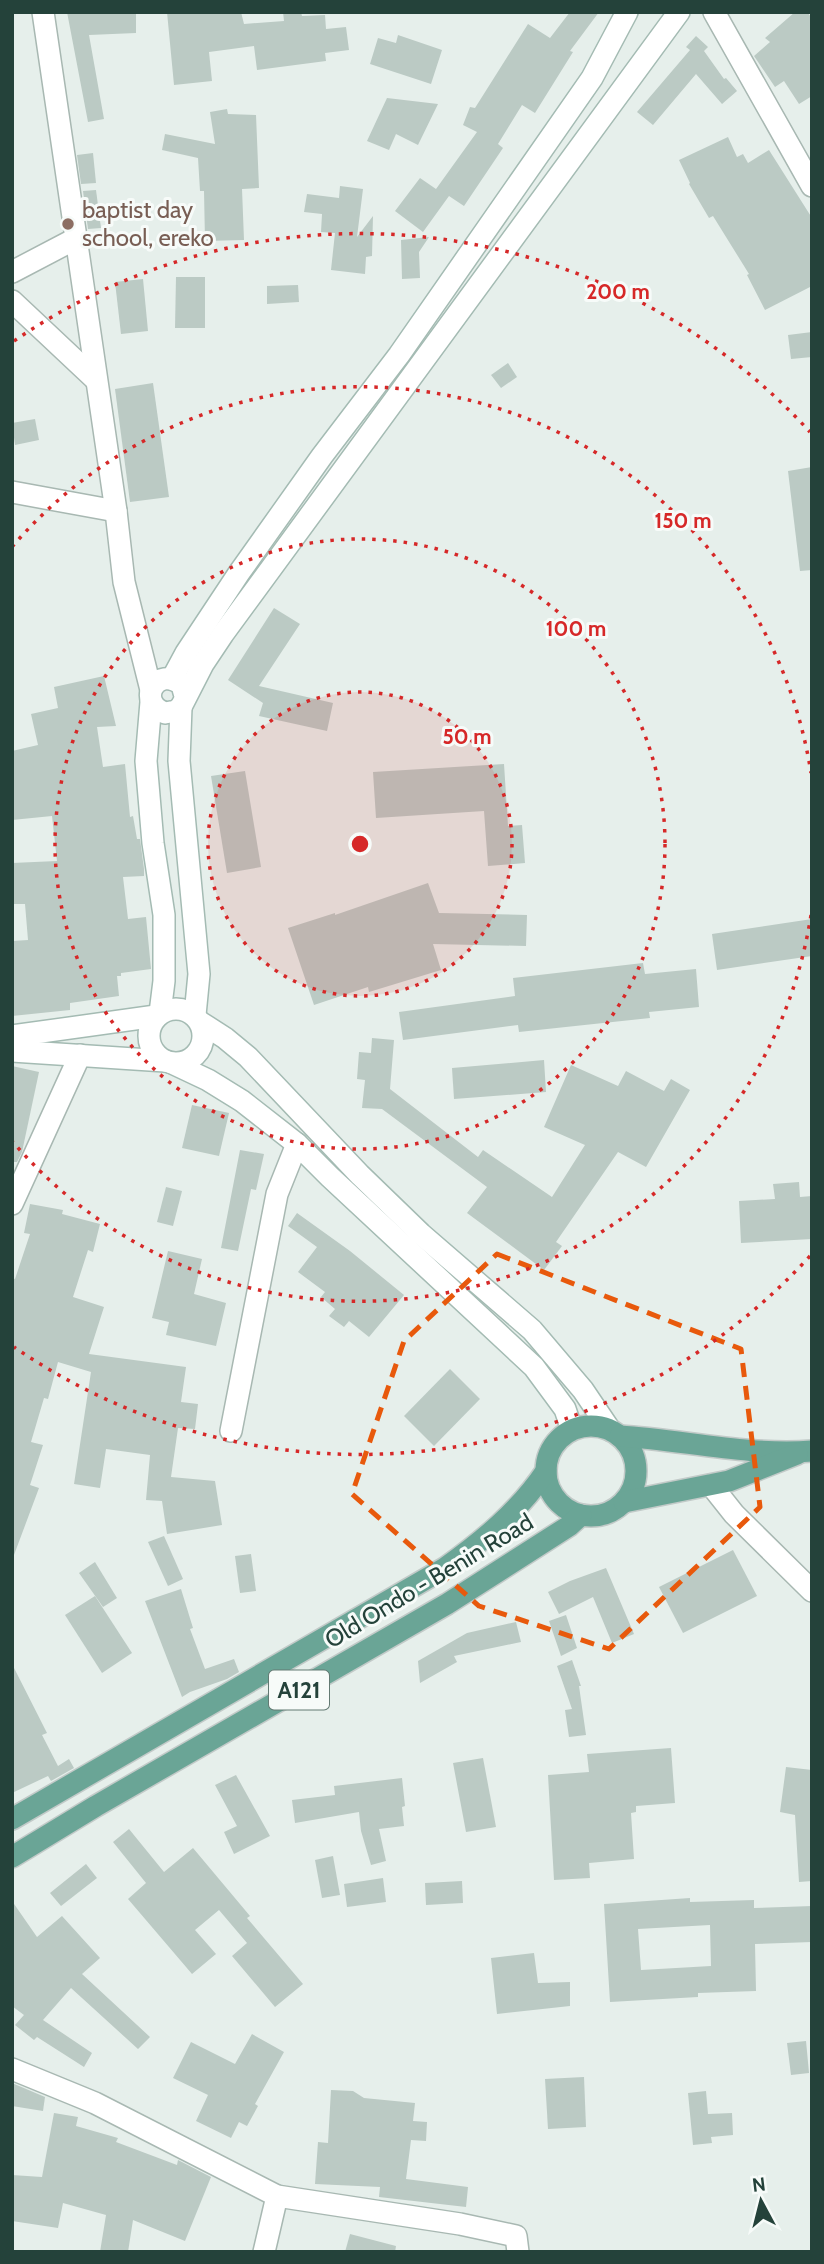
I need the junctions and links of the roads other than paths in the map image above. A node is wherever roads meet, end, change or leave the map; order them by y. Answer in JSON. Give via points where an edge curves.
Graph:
{"nodes":[{"id":1,"x":43,"y":12,"type":"edge"},
{"id":2,"x":627,"y":12,"type":"edge"},
{"id":3,"x":679,"y":12,"type":"edge"},
{"id":4,"x":714,"y":12,"type":"edge"},
{"id":5,"x":812,"y":186,"type":"edge"},
{"id":6,"x":75,"y":239,"type":"junction"},
{"id":7,"x":12,"y":272,"type":"edge"},
{"id":8,"x":12,"y":301,"type":"edge"},
{"id":9,"x":95,"y":379,"type":"junction"},
{"id":10,"x":12,"y":492,"type":"edge"},
{"id":11,"x":116,"y":511,"type":"junction"},
{"id":12,"x":172,"y":679,"type":"junction"},
{"id":13,"x":151,"y":696,"type":"junction"},
{"id":14,"x":183,"y":701,"type":"junction"},
{"id":15,"x":158,"y":1015,"type":"junction"},
{"id":16,"x":198,"y":1019,"type":"junction"},
{"id":17,"x":12,"y":1036,"type":"edge"},
{"id":18,"x":12,"y":1051,"type":"edge"},
{"id":19,"x":80,"y":1055,"type":"junction"},
{"id":20,"x":169,"y":1062,"type":"junction"},
{"id":21,"x":297,"y":1144,"type":"junction"},
{"id":22,"x":12,"y":1204,"type":"edge"},
{"id":23,"x":572,"y":1430,"type":"junction"},
{"id":24,"x":231,"y":1431,"type":"dead end"},
{"id":25,"x":615,"y":1433,"type":"junction"},
{"id":26,"x":807,"y":1451,"type":"edge"},
{"id":27,"x":546,"y":1471,"type":"junction"},
{"id":28,"x":711,"y":1485,"type":"junction"},
{"id":29,"x":624,"y":1502,"type":"junction"},
{"id":30,"x":581,"y":1515,"type":"junction"},
{"id":31,"x":812,"y":1591,"type":"edge"},
{"id":32,"x":12,"y":1819,"type":"edge"},
{"id":33,"x":12,"y":1857,"type":"edge"},
{"id":34,"x":12,"y":2069,"type":"edge"},
{"id":35,"x":277,"y":2196,"type":"junction"},
{"id":36,"x":264,"y":2252,"type":"edge"},
{"id":37,"x":518,"y":2252,"type":"edge"}],
"edges":[{"from":1,"to":6,"type":"street"},
{"from":2,"to":12,"type":"street","via":[[592,78],[399,355],[321,456]]},
{"from":3,"to":14,"type":"street","via":[[223,634]]},
{"from":4,"to":5,"type":"street"},
{"from":6,"to":7,"type":"street"},
{"from":6,"to":9,"type":"street"},
{"from":8,"to":9,"type":"street"},
{"from":9,"to":11,"type":"street"},
{"from":10,"to":11,"type":"street"},
{"from":11,"to":13,"type":"street","via":[[124,582]]},
{"from":12,"to":13,"type":"street","via":[[158,681]]},
{"from":12,"to":14,"type":"street","via":[[182,685]]},
{"from":13,"to":14,"type":"street","via":[[165,713],[176,711]]},
{"from":13,"to":15,"type":"street","via":[[146,761],[164,915],[164,981]]},
{"from":14,"to":16,"type":"street","via":[[179,761],[199,974]]},
{"from":15,"to":16,"type":"street","via":[[178,1008]]},
{"from":15,"to":17,"type":"street"},
{"from":15,"to":20,"type":"street","via":[[149,1028],[148,1041],[154,1053]]},
{"from":16,"to":20,"type":"street","via":[[203,1039],[196,1055],[181,1063]]},
{"from":16,"to":25,"type":"street","via":[[248,1056],[421,1234],[532,1330]]},
{"from":18,"to":19,"type":"street"},
{"from":19,"to":20,"type":"street"},
{"from":19,"to":22,"type":"street"},
{"from":20,"to":21,"type":"street","via":[[242,1101]]},
{"from":21,"to":23,"type":"street","via":[[534,1367],[565,1409]]},
{"from":21,"to":24,"type":"street","via":[[277,1194]]},
{"from":23,"to":25,"type":"main road","name":"Old Ondo - Benin Road","via":[[598,1427]]},
{"from":23,"to":27,"type":"main road","name":"Old Ondo - Benin Road","via":[[553,1447]]},
{"from":25,"to":26,"type":"main road","name":"Old Ondo - Benin Road","via":[[692,1445]]},
{"from":25,"to":29,"type":"main road","via":[[630,1447],[635,1461],[632,1490]]},
{"from":26,"to":28,"type":"main road","name":"Old Ondo - Benin Road"},
{"from":27,"to":30,"type":"main road","name":"Old Ondo - Benin Road","via":[[556,1499]]},
{"from":27,"to":32,"type":"main road","name":"Old Ondo - Benin Road","number":"A121","via":[[530,1495],[486,1539],[446,1568]]},
{"from":28,"to":29,"type":"main road","name":"Old Ondo - Benin Road"},
{"from":28,"to":31,"type":"street"},
{"from":29,"to":30,"type":"main road","name":"Old Ondo - Benin Road","via":[[605,1514]]},
{"from":30,"to":33,"type":"main road","name":"Old Ondo - Benin Road","number":"A121","via":[[447,1604]]},
{"from":34,"to":35,"type":"street","via":[[95,2103]]},
{"from":35,"to":36,"type":"street"},
{"from":35,"to":37,"type":"street","via":[[516,2236]]}]}
